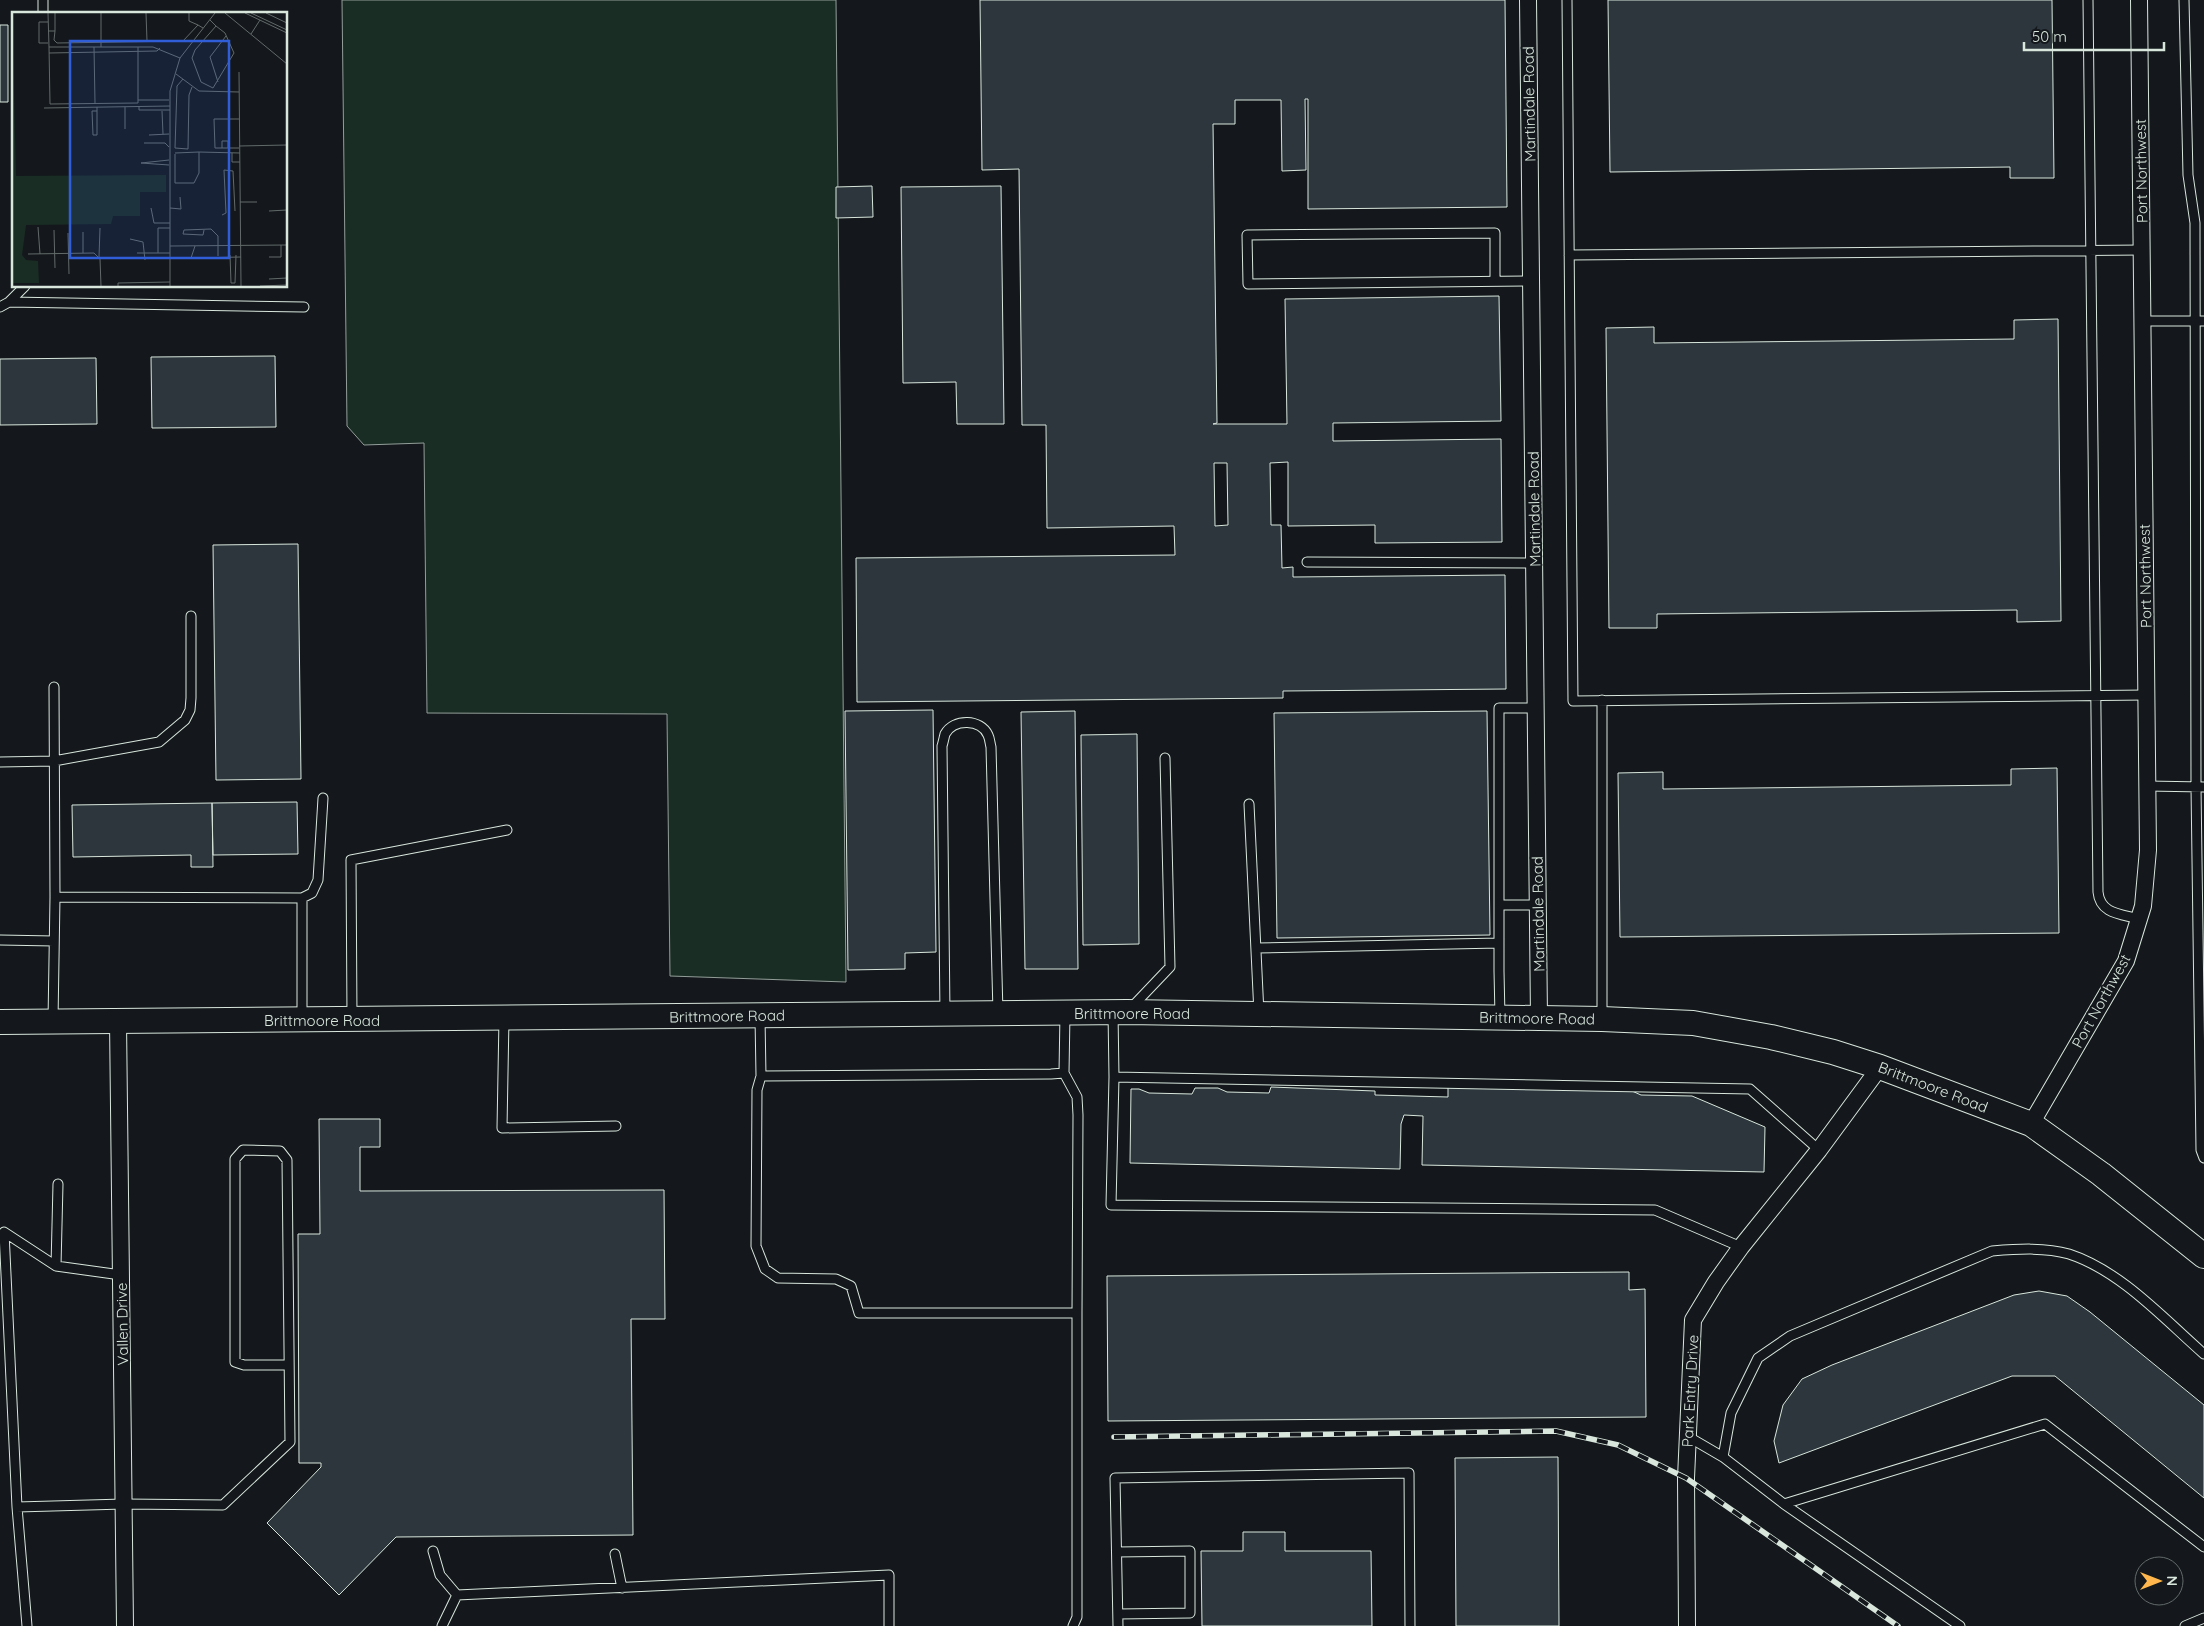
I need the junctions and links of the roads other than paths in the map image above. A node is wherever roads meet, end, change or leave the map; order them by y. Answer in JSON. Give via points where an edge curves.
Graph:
{"nodes":[{"id":1,"x":1528,"y":0,"type":"edge"},
{"id":2,"x":1567,"y":0,"type":"edge"},
{"id":3,"x":2088,"y":0,"type":"edge"},
{"id":4,"x":2139,"y":0,"type":"edge"},
{"id":5,"x":2184,"y":0,"type":"edge"},
{"id":6,"x":2090,"y":250,"type":"junction"},
{"id":7,"x":2142,"y":250,"type":"junction"},
{"id":8,"x":1569,"y":255,"type":"junction"},
{"id":9,"x":1495,"y":281,"type":"junction"},
{"id":10,"x":1531,"y":281,"type":"junction"},
{"id":11,"x":23,"y":288,"type":"edge"},
{"id":12,"x":4,"y":304,"type":"edge"},
{"id":13,"x":304,"y":307,"type":"dead end"},
{"id":14,"x":2143,"y":321,"type":"junction"},
{"id":15,"x":2199,"y":321,"type":"edge"},
{"id":16,"x":1307,"y":562,"type":"dead end"},
{"id":17,"x":1534,"y":563,"type":"junction"},
{"id":18,"x":190,"y":616,"type":"dead end"},
{"id":19,"x":54,"y":687,"type":"dead end"},
{"id":20,"x":2146,"y":695,"type":"junction"},
{"id":21,"x":2096,"y":696,"type":"junction"},
{"id":22,"x":1602,"y":700,"type":"junction"},
{"id":23,"x":1536,"y":708,"type":"junction"},
{"id":24,"x":1165,"y":758,"type":"dead end"},
{"id":25,"x":54,"y":761,"type":"junction"},
{"id":26,"x":0,"y":762,"type":"edge"},
{"id":27,"x":2147,"y":786,"type":"junction"},
{"id":28,"x":2200,"y":787,"type":"edge"},
{"id":29,"x":323,"y":798,"type":"dead end"},
{"id":30,"x":1249,"y":804,"type":"dead end"},
{"id":31,"x":508,"y":830,"type":"dead end"},
{"id":32,"x":54,"y":897,"type":"junction"},
{"id":33,"x":302,"y":898,"type":"junction"},
{"id":34,"x":1499,"y":905,"type":"junction"},
{"id":35,"x":1538,"y":905,"type":"junction"},
{"id":36,"x":2138,"y":919,"type":"junction"},
{"id":37,"x":0,"y":940,"type":"edge"},
{"id":38,"x":54,"y":941,"type":"junction"},
{"id":39,"x":1498,"y":943,"type":"junction"},
{"id":40,"x":1256,"y":948,"type":"junction"},
{"id":41,"x":1065,"y":1012,"type":"junction"},
{"id":42,"x":1120,"y":1012,"type":"junction"},
{"id":43,"x":945,"y":1013,"type":"junction"},
{"id":44,"x":998,"y":1013,"type":"junction"},
{"id":45,"x":1259,"y":1014,"type":"junction"},
{"id":46,"x":760,"y":1015,"type":"junction"},
{"id":47,"x":1500,"y":1017,"type":"junction"},
{"id":48,"x":504,"y":1018,"type":"junction"},
{"id":49,"x":1539,"y":1018,"type":"junction"},
{"id":50,"x":1602,"y":1019,"type":"junction"},
{"id":51,"x":302,"y":1020,"type":"junction"},
{"id":52,"x":352,"y":1020,"type":"junction"},
{"id":53,"x":53,"y":1021,"type":"junction"},
{"id":54,"x":118,"y":1021,"type":"junction"},
{"id":55,"x":0,"y":1022,"type":"edge"},
{"id":56,"x":1880,"y":1067,"type":"junction"},
{"id":57,"x":1064,"y":1074,"type":"junction"},
{"id":58,"x":761,"y":1076,"type":"junction"},
{"id":59,"x":1114,"y":1077,"type":"junction"},
{"id":60,"x":2031,"y":1124,"type":"junction"},
{"id":61,"x":616,"y":1126,"type":"dead end"},
{"id":62,"x":1820,"y":1150,"type":"junction"},
{"id":63,"x":2204,"y":1158,"type":"edge"},
{"id":64,"x":58,"y":1184,"type":"dead end"},
{"id":65,"x":1741,"y":1246,"type":"junction"},
{"id":66,"x":2204,"y":1256,"type":"edge"},
{"id":67,"x":56,"y":1266,"type":"junction"},
{"id":68,"x":121,"y":1275,"type":"junction"},
{"id":69,"x":1076,"y":1314,"type":"junction"},
{"id":70,"x":2204,"y":1354,"type":"edge"},
{"id":71,"x":288,"y":1365,"type":"junction"},
{"id":72,"x":1687,"y":1436,"type":"junction"},
{"id":73,"x":1723,"y":1457,"type":"junction"},
{"id":74,"x":124,"y":1504,"type":"junction"},
{"id":75,"x":1784,"y":1504,"type":"junction"},
{"id":76,"x":17,"y":1506,"type":"junction"},
{"id":77,"x":2204,"y":1547,"type":"edge"},
{"id":78,"x":433,"y":1551,"type":"dead end"},
{"id":79,"x":1117,"y":1552,"type":"junction"},
{"id":80,"x":615,"y":1554,"type":"dead end"},
{"id":81,"x":622,"y":1588,"type":"junction"},
{"id":82,"x":457,"y":1595,"type":"junction"},
{"id":83,"x":1118,"y":1614,"type":"junction"},
{"id":84,"x":2204,"y":1618,"type":"edge"},
{"id":85,"x":27,"y":1626,"type":"edge"},
{"id":86,"x":125,"y":1626,"type":"edge"},
{"id":87,"x":442,"y":1626,"type":"edge"},
{"id":88,"x":889,"y":1626,"type":"edge"},
{"id":89,"x":1073,"y":1626,"type":"edge"},
{"id":90,"x":1118,"y":1626,"type":"edge"},
{"id":91,"x":1410,"y":1626,"type":"edge"},
{"id":92,"x":1687,"y":1626,"type":"edge"},
{"id":93,"x":1960,"y":1626,"type":"edge"},
{"id":94,"x":2185,"y":1626,"type":"edge"}],
"edges":[{"from":1,"to":10,"type":"street","name":"Martindale Road"},
{"from":2,"to":8,"type":"lane"},
{"from":3,"to":6,"type":"lane"},
{"from":4,"to":7,"type":"street","name":"Port Northwest"},
{"from":5,"to":15,"type":"lane","via":[[2188,175],[2195,223]]},
{"from":6,"to":7,"type":"lane"},
{"from":6,"to":8,"type":"lane"},
{"from":6,"to":21,"type":"lane"},
{"from":7,"to":14,"type":"street","name":"Port Northwest"},
{"from":8,"to":22,"type":"lane","via":[[1573,701]]},
{"from":9,"to":9,"type":"lane","via":[[1495,233],[1247,235],[1248,284]]},
{"from":9,"to":10,"type":"lane"},
{"from":10,"to":17,"type":"street","name":"Martindale Road"},
{"from":11,"to":12,"type":"lane"},
{"from":12,"to":13,"type":"lane"},
{"from":14,"to":15,"type":"lane"},
{"from":14,"to":20,"type":"street","name":"Port Northwest"},
{"from":15,"to":28,"type":"lane"},
{"from":16,"to":17,"type":"lane"},
{"from":17,"to":23,"type":"street","name":"Martindale Road"},
{"from":18,"to":25,"type":"lane","via":[[190,710],[178,728],[159,742]]},
{"from":19,"to":25,"type":"lane"},
{"from":20,"to":21,"type":"lane"},
{"from":20,"to":27,"type":"street","name":"Port Northwest"},
{"from":21,"to":22,"type":"lane"},
{"from":21,"to":36,"type":"lane","via":[[2099,899],[2106,909]]},
{"from":22,"to":50,"type":"lane"},
{"from":23,"to":34,"type":"lane","via":[[1499,708]]},
{"from":23,"to":35,"type":"street","name":"Martindale Road"},
{"from":24,"to":42,"type":"lane","via":[[1170,967]]},
{"from":25,"to":26,"type":"lane"},
{"from":25,"to":32,"type":"lane"},
{"from":27,"to":28,"type":"lane"},
{"from":27,"to":36,"type":"street","name":"Port Northwest","via":[[2148,850],[2143,906]]},
{"from":28,"to":63,"type":"lane","via":[[2200,1150]]},
{"from":29,"to":33,"type":"lane","via":[[318,880],[312,893]]},
{"from":30,"to":40,"type":"lane"},
{"from":31,"to":52,"type":"lane","via":[[351,860]]},
{"from":32,"to":33,"type":"lane"},
{"from":32,"to":38,"type":"lane"},
{"from":33,"to":51,"type":"lane"},
{"from":34,"to":35,"type":"lane"},
{"from":34,"to":39,"type":"lane"},
{"from":35,"to":49,"type":"street","name":"Martindale Road"},
{"from":36,"to":60,"type":"street","name":"Port Northwest","via":[[2126,961]]},
{"from":37,"to":38,"type":"lane"},
{"from":38,"to":53,"type":"lane"},
{"from":39,"to":40,"type":"lane"},
{"from":39,"to":47,"type":"lane"},
{"from":40,"to":45,"type":"lane"},
{"from":41,"to":42,"type":"main road","name":"Brittmoore Road"},
{"from":41,"to":44,"type":"main road","name":"Brittmoore Road"},
{"from":41,"to":57,"type":"lane"},
{"from":42,"to":45,"type":"main road","name":"Brittmoore Road"},
{"from":42,"to":59,"type":"lane"},
{"from":43,"to":44,"type":"main road","name":"Brittmoore Road"},
{"from":43,"to":44,"type":"lane","via":[[942,746],[945,734],[953,726],[967,722],[982,727],[991,747]]},
{"from":43,"to":46,"type":"main road","name":"Brittmoore Road"},
{"from":45,"to":47,"type":"main road","name":"Brittmoore Road"},
{"from":46,"to":48,"type":"main road","name":"Brittmoore Road"},
{"from":46,"to":58,"type":"lane"},
{"from":47,"to":49,"type":"main road","name":"Brittmoore Road"},
{"from":48,"to":52,"type":"main road","name":"Brittmoore Road"},
{"from":48,"to":61,"type":"lane","via":[[502,1128]]},
{"from":49,"to":50,"type":"main road","name":"Brittmoore Road"},
{"from":50,"to":56,"type":"main road","name":"Brittmoore Road","via":[[1693,1023],[1771,1037]]},
{"from":51,"to":52,"type":"main road","name":"Brittmoore Road"},
{"from":51,"to":54,"type":"main road","name":"Brittmoore Road"},
{"from":53,"to":54,"type":"main road","name":"Brittmoore Road"},
{"from":53,"to":55,"type":"main road","name":"Brittmoore Road"},
{"from":54,"to":68,"type":"street","name":"Vallen Drive"},
{"from":56,"to":60,"type":"main road","name":"Brittmoore Road"},
{"from":56,"to":62,"type":"street","name":"Park Entry Drive"},
{"from":57,"to":58,"type":"lane"},
{"from":57,"to":69,"type":"lane","via":[[1077,1097],[1078,1115]]},
{"from":58,"to":69,"type":"lane","via":[[757,1090],[756,1246],[765,1269],[778,1278],[836,1279],[851,1286],[859,1313]]},
{"from":59,"to":62,"type":"lane","via":[[1750,1089]]},
{"from":59,"to":65,"type":"lane","via":[[1111,1205],[1655,1210]]},
{"from":60,"to":66,"type":"main road","name":"Brittmoore Road","via":[[2101,1174]]},
{"from":62,"to":65,"type":"street","name":"Park Entry Drive"},
{"from":64,"to":67,"type":"lane"},
{"from":65,"to":72,"type":"street","name":"Park Entry Drive","via":[[1693,1320]]},
{"from":67,"to":68,"type":"lane"},
{"from":67,"to":76,"type":"lane","via":[[4,1232]]},
{"from":68,"to":74,"type":"street","name":"Vallen Drive"},
{"from":69,"to":89,"type":"lane","via":[[1076,1617]]},
{"from":70,"to":73,"type":"lane","via":[[2116,1277],[2068,1254],[2028,1249],[1992,1251],[1790,1336],[1758,1358],[1731,1413]]},
{"from":71,"to":71,"type":"lane","via":[[287,1160],[280,1151],[243,1150],[235,1159],[235,1362]]},
{"from":71,"to":74,"type":"lane","via":[[290,1442],[223,1505]]},
{"from":72,"to":73,"type":"lane"},
{"from":72,"to":92,"type":"street","name":"Park Entry Drive"},
{"from":73,"to":75,"type":"lane"},
{"from":74,"to":76,"type":"lane"},
{"from":74,"to":86,"type":"street","name":"Vallen Drive"},
{"from":75,"to":77,"type":"lane","via":[[2045,1424]]},
{"from":75,"to":93,"type":"lane"},
{"from":76,"to":85,"type":"lane"},
{"from":78,"to":82,"type":"lane","via":[[440,1575]]},
{"from":79,"to":83,"type":"lane"},
{"from":79,"to":83,"type":"lane","via":[[1190,1551],[1190,1614]]},
{"from":79,"to":91,"type":"lane","via":[[1115,1478],[1409,1473]]},
{"from":80,"to":81,"type":"lane"},
{"from":81,"to":82,"type":"lane"},
{"from":81,"to":88,"type":"lane","via":[[889,1575]]},
{"from":82,"to":87,"type":"lane"},
{"from":83,"to":90,"type":"lane"},
{"from":84,"to":94,"type":"lane"}]}
